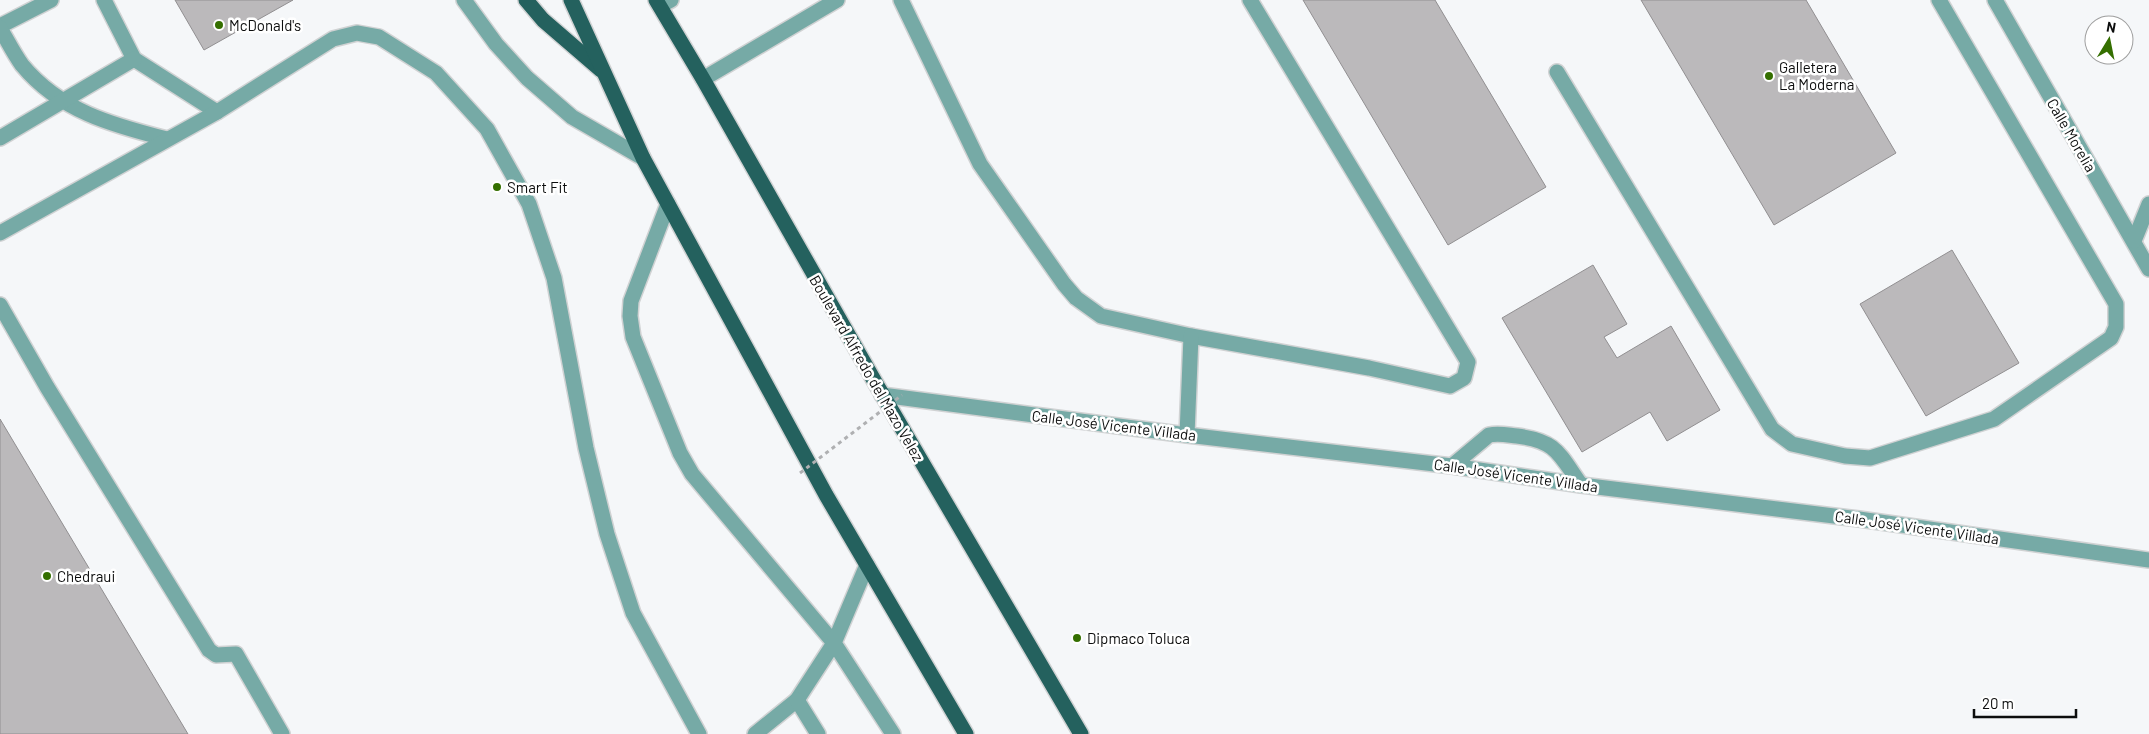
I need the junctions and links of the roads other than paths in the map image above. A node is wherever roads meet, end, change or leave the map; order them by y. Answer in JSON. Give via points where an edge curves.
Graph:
{"nodes":[{"id":1,"x":51,"y":0,"type":"edge"},
{"id":2,"x":104,"y":0,"type":"edge"},
{"id":3,"x":464,"y":0,"type":"edge"},
{"id":4,"x":526,"y":0,"type":"edge"},
{"id":5,"x":570,"y":0,"type":"edge"},
{"id":6,"x":837,"y":0,"type":"edge"},
{"id":7,"x":901,"y":0,"type":"edge"},
{"id":8,"x":1250,"y":0,"type":"edge"},
{"id":9,"x":1939,"y":0,"type":"edge"},
{"id":10,"x":1995,"y":0,"type":"edge"},
{"id":11,"x":662,"y":2,"type":"edge"},
{"id":12,"x":0,"y":27,"type":"edge"},
{"id":13,"x":134,"y":59,"type":"junction"},
{"id":14,"x":1557,"y":72,"type":"dead end"},
{"id":15,"x":606,"y":74,"type":"junction"},
{"id":16,"x":703,"y":79,"type":"junction"},
{"id":17,"x":64,"y":102,"type":"junction"},
{"id":18,"x":217,"y":112,"type":"junction"},
{"id":19,"x":0,"y":138,"type":"edge"},
{"id":20,"x":167,"y":139,"type":"junction"},
{"id":21,"x":643,"y":158,"type":"junction"},
{"id":22,"x":668,"y":204,"type":"junction"},
{"id":23,"x":2149,"y":204,"type":"edge"},
{"id":24,"x":0,"y":233,"type":"edge"},
{"id":25,"x":2134,"y":241,"type":"junction"},
{"id":26,"x":2149,"y":270,"type":"edge"},
{"id":27,"x":0,"y":305,"type":"edge"},
{"id":28,"x":1191,"y":336,"type":"junction"},
{"id":29,"x":882,"y":395,"type":"junction"},
{"id":30,"x":1187,"y":435,"type":"junction"},
{"id":31,"x":1452,"y":466,"type":"junction"},
{"id":32,"x":1581,"y":485,"type":"junction"},
{"id":33,"x":2149,"y":560,"type":"edge"},
{"id":34,"x":867,"y":565,"type":"junction"},
{"id":35,"x":834,"y":642,"type":"junction"},
{"id":36,"x":796,"y":700,"type":"junction"},
{"id":37,"x":282,"y":734,"type":"edge"},
{"id":38,"x":698,"y":734,"type":"edge"},
{"id":39,"x":755,"y":734,"type":"edge"},
{"id":40,"x":818,"y":734,"type":"edge"},
{"id":41,"x":894,"y":734,"type":"edge"},
{"id":42,"x":966,"y":734,"type":"edge"},
{"id":43,"x":1081,"y":734,"type":"edge"}],
"edges":[{"from":1,"to":12,"type":"street"},
{"from":2,"to":13,"type":"street"},
{"from":3,"to":21,"type":"street","via":[[496,44],[527,78],[572,117]]},
{"from":4,"to":15,"type":"main road","via":[[543,20]]},
{"from":5,"to":15,"type":"main road"},
{"from":6,"to":16,"type":"street"},
{"from":7,"to":28,"type":"street","via":[[980,164],[1076,298],[1100,316]]},
{"from":8,"to":28,"type":"street","via":[[1468,362],[1464,378],[1450,386]]},
{"from":9,"to":14,"type":"street","via":[[2116,304],[2116,327],[2111,338],[1994,419],[1870,458],[1792,444],[1772,429]]},
{"from":10,"to":25,"type":"street","name":"Calle Morelia"},
{"from":11,"to":16,"type":"main road","name":"Boulevard Alfredo del Mazo Velez"},
{"from":12,"to":17,"type":"street","via":[[22,64]]},
{"from":13,"to":17,"type":"street"},
{"from":13,"to":18,"type":"street"},
{"from":15,"to":21,"type":"main road"},
{"from":16,"to":29,"type":"main road","name":"Boulevard Alfredo del Mazo Velez"},
{"from":17,"to":19,"type":"street"},
{"from":17,"to":20,"type":"street","via":[[112,124]]},
{"from":18,"to":20,"type":"street"},
{"from":18,"to":38,"type":"street","via":[[333,39],[357,33],[379,36],[436,73],[487,129],[529,204],[554,278],[586,448],[607,534],[633,613]]},
{"from":20,"to":24,"type":"street"},
{"from":21,"to":22,"type":"main road"},
{"from":22,"to":34,"type":"main road"},
{"from":22,"to":35,"type":"street","via":[[631,301],[632,337],[680,453],[692,474]]},
{"from":23,"to":25,"type":"street"},
{"from":25,"to":26,"type":"street","name":"Calle Morelia"},
{"from":27,"to":37,"type":"street","via":[[209,650],[216,655],[236,654]]},
{"from":28,"to":30,"type":"street"},
{"from":29,"to":30,"type":"street","name":"Calle José Vicente Villada"},
{"from":29,"to":43,"type":"main road","name":"Boulevard Alfredo del Mazo Velez"},
{"from":30,"to":31,"type":"street","name":"Calle José Vicente Villada"},
{"from":31,"to":32,"type":"street","name":"Calle José Vicente Villada"},
{"from":31,"to":32,"type":"street","via":[[1489,435],[1497,433],[1535,438],[1555,449]]},
{"from":32,"to":33,"type":"street","name":"Calle José Vicente Villada","via":[[1859,518]]},
{"from":34,"to":35,"type":"street"},
{"from":34,"to":42,"type":"main road"},
{"from":35,"to":36,"type":"street"},
{"from":35,"to":41,"type":"street"},
{"from":36,"to":39,"type":"street"},
{"from":36,"to":40,"type":"street"}]}
